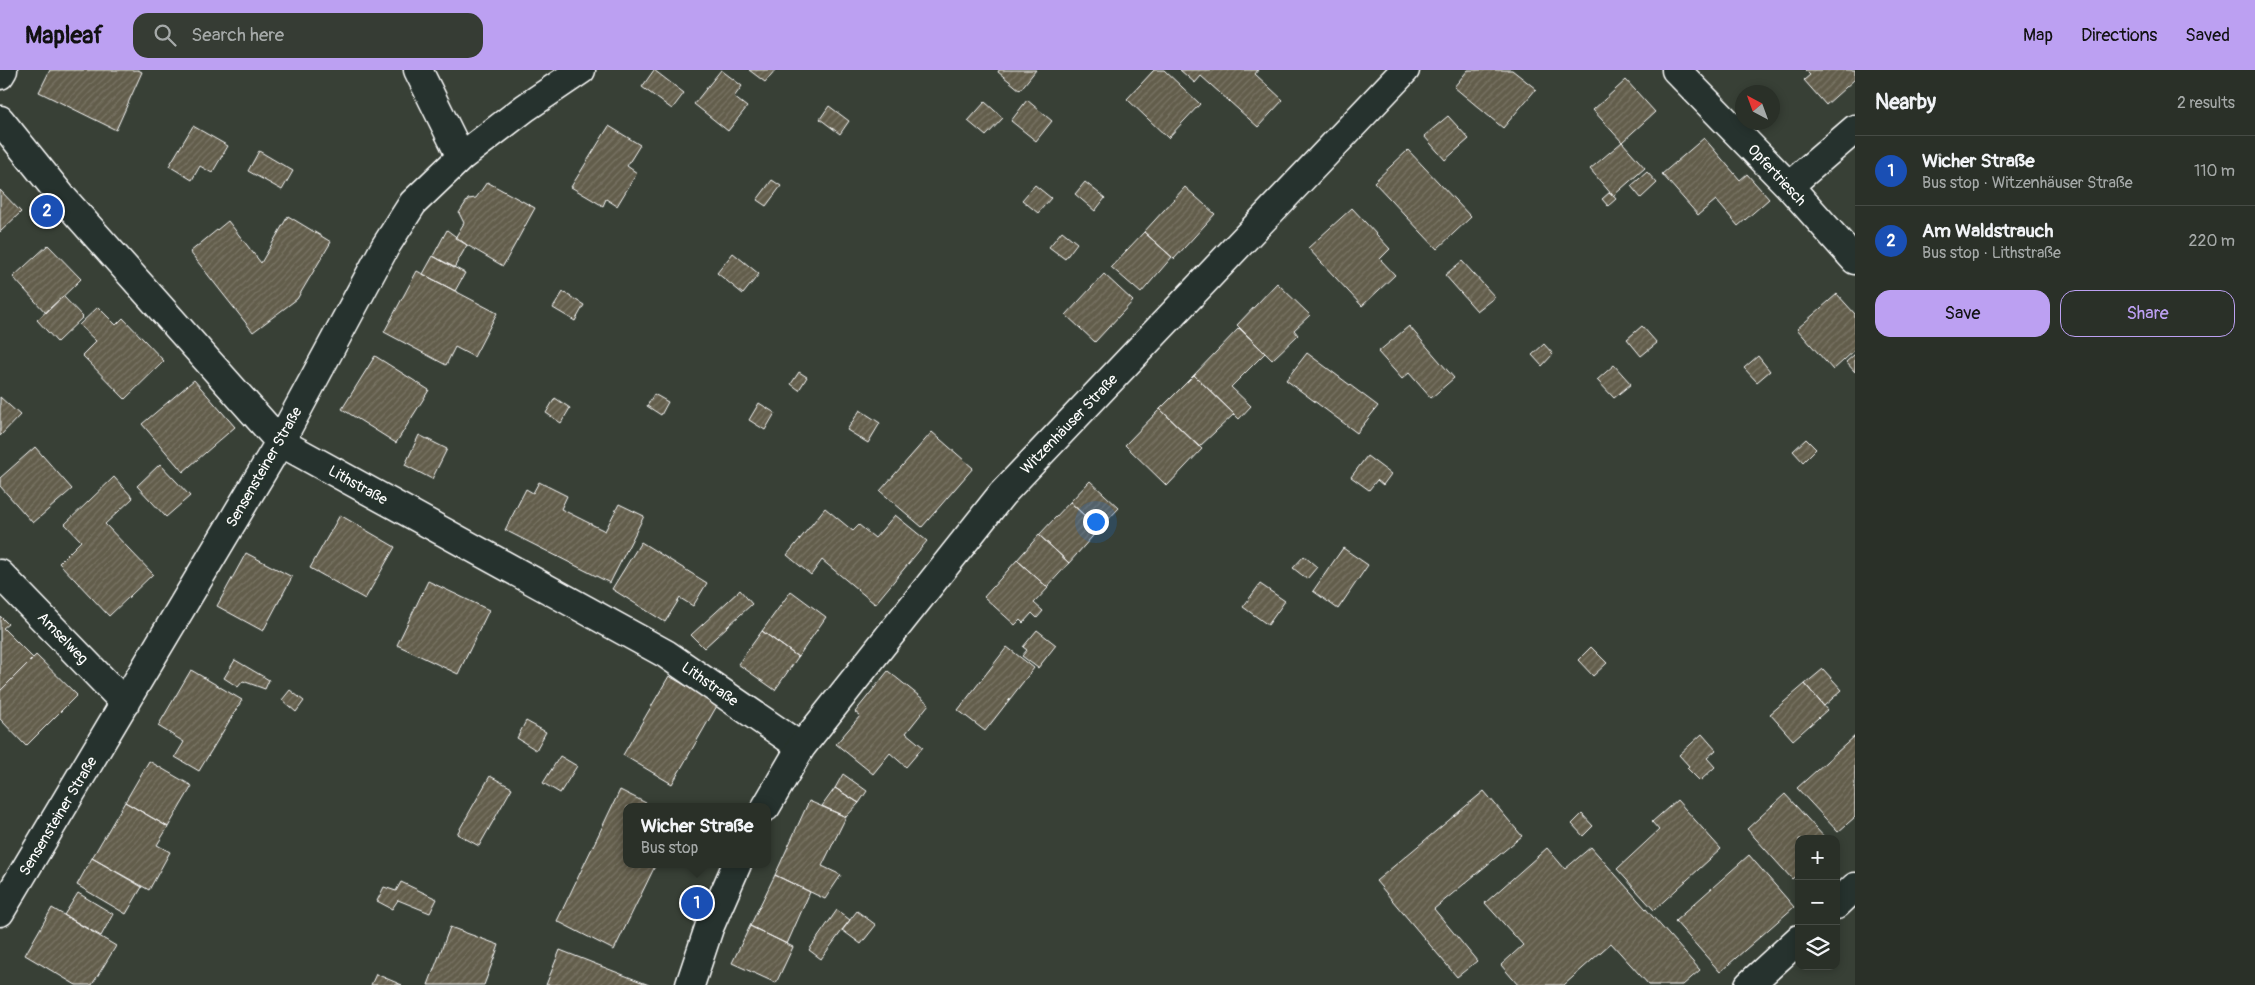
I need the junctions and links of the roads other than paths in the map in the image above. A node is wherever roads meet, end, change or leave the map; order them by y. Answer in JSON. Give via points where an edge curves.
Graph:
{"nodes":[{"id":1,"x":3,"y":70,"type":"edge"},
{"id":2,"x":418,"y":70,"type":"edge"},
{"id":3,"x":581,"y":70,"type":"edge"},
{"id":4,"x":1405,"y":70,"type":"edge"},
{"id":5,"x":1676,"y":70,"type":"edge"},
{"id":6,"x":0,"y":74,"type":"edge"},
{"id":7,"x":0,"y":120,"type":"edge"},
{"id":8,"x":1855,"y":129,"type":"edge"},
{"id":9,"x":461,"y":158,"type":"junction"},
{"id":10,"x":1789,"y":186,"type":"junction"},
{"id":11,"x":1855,"y":260,"type":"edge"},
{"id":12,"x":280,"y":442,"type":"junction"},
{"id":13,"x":0,"y":574,"type":"edge"},
{"id":14,"x":125,"y":703,"type":"junction"},
{"id":15,"x":801,"y":747,"type":"junction"},
{"id":16,"x":768,"y":803,"type":"edge"},
{"id":17,"x":735,"y":868,"type":"edge"},
{"id":18,"x":1855,"y":887,"type":"edge"},
{"id":19,"x":1840,"y":901,"type":"edge"},
{"id":20,"x":0,"y":912,"type":"edge"},
{"id":21,"x":1795,"y":943,"type":"edge"},
{"id":22,"x":690,"y":985,"type":"edge"},
{"id":23,"x":1749,"y":985,"type":"edge"}],
"edges":[{"from":1,"to":6,"type":"street"},
{"from":2,"to":9,"type":"street"},
{"from":3,"to":9,"type":"street","name":"Sensensteiner Straße"},
{"from":4,"to":15,"type":"street","name":"Witzenhäuser Straße","via":[[1002,494]]},
{"from":5,"to":10,"type":"street","name":"Opfertriesch"},
{"from":7,"to":12,"type":"street","name":"Lithstraße","via":[[62,197]]},
{"from":8,"to":10,"type":"street"},
{"from":9,"to":12,"type":"street","name":"Sensensteiner Straße","via":[[413,203],[385,247]]},
{"from":10,"to":11,"type":"street","name":"Opfertriesch"},
{"from":12,"to":14,"type":"street","name":"Sensensteiner Straße"},
{"from":12,"to":15,"type":"street","name":"Lithstraße","via":[[666,654]]},
{"from":13,"to":14,"type":"street","name":"Amselweg"},
{"from":14,"to":20,"type":"street","name":"Sensensteiner Straße"},
{"from":15,"to":16,"type":"street","name":"Witzenhäuser Straße"},
{"from":17,"to":22,"type":"street","via":[[709,928]]},
{"from":18,"to":19,"type":"street"},
{"from":21,"to":23,"type":"street"}]}
